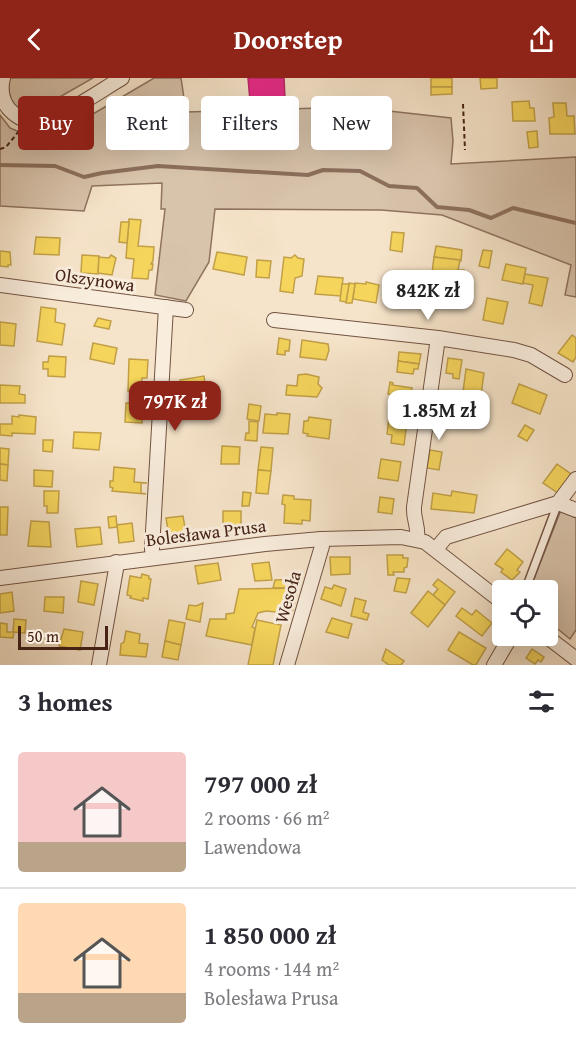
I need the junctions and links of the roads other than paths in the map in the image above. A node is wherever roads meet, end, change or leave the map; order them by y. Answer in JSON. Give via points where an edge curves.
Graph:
{"nodes":[{"id":1,"x":3,"y":78,"type":"edge"},
{"id":2,"x":122,"y":78,"type":"edge"},
{"id":3,"x":0,"y":285,"type":"edge"},
{"id":4,"x":166,"y":308,"type":"junction"},
{"id":5,"x":186,"y":310,"type":"dead end"},
{"id":6,"x":273,"y":320,"type":"dead end"},
{"id":7,"x":438,"y":338,"type":"junction"},
{"id":8,"x":565,"y":375,"type":"dead end"},
{"id":9,"x":576,"y":479,"type":"edge"},
{"id":10,"x":558,"y":503,"type":"junction"},
{"id":11,"x":576,"y":510,"type":"edge"},
{"id":12,"x":417,"y":538,"type":"junction"},
{"id":13,"x":321,"y":539,"type":"junction"},
{"id":14,"x":436,"y":549,"type":"junction"},
{"id":15,"x":153,"y":557,"type":"junction"},
{"id":16,"x":116,"y":562,"type":"junction"},
{"id":17,"x":0,"y":578,"type":"edge"},
{"id":18,"x":529,"y":580,"type":"edge"},
{"id":19,"x":492,"y":594,"type":"edge"},
{"id":20,"x":558,"y":645,"type":"edge"},
{"id":21,"x":505,"y":646,"type":"edge"},
{"id":22,"x":576,"y":659,"type":"edge"},
{"id":23,"x":99,"y":665,"type":"edge"},
{"id":24,"x":287,"y":665,"type":"edge"},
{"id":25,"x":494,"y":665,"type":"edge"}],
"edges":[{"from":1,"to":2,"type":"street","via":[[1,89],[7,107],[23,120],[35,122],[45,121]]},
{"from":3,"to":4,"type":"street","name":"Olszynowa"},
{"from":4,"to":5,"type":"street","name":"Olszynowa"},
{"from":4,"to":15,"type":"street"},
{"from":6,"to":7,"type":"street"},
{"from":7,"to":8,"type":"street","via":[[514,350]]},
{"from":7,"to":12,"type":"street","via":[[414,507]]},
{"from":9,"to":10,"type":"street"},
{"from":10,"to":11,"type":"street"},
{"from":10,"to":14,"type":"street","via":[[446,537]]},
{"from":10,"to":18,"type":"lane"},
{"from":12,"to":13,"type":"street","name":"Bolesława Prusa"},
{"from":12,"to":14,"type":"street","name":"Bolesława Prusa"},
{"from":13,"to":15,"type":"street","name":"Bolesława Prusa"},
{"from":13,"to":24,"type":"street","name":"Wesoła"},
{"from":14,"to":19,"type":"street","name":"Bolesława Prusa"},
{"from":15,"to":16,"type":"street","name":"Bolesława Prusa"},
{"from":16,"to":17,"type":"street","name":"Bolesława Prusa"},
{"from":16,"to":23,"type":"street"},
{"from":20,"to":22,"type":"street"},
{"from":21,"to":25,"type":"street"}]}
